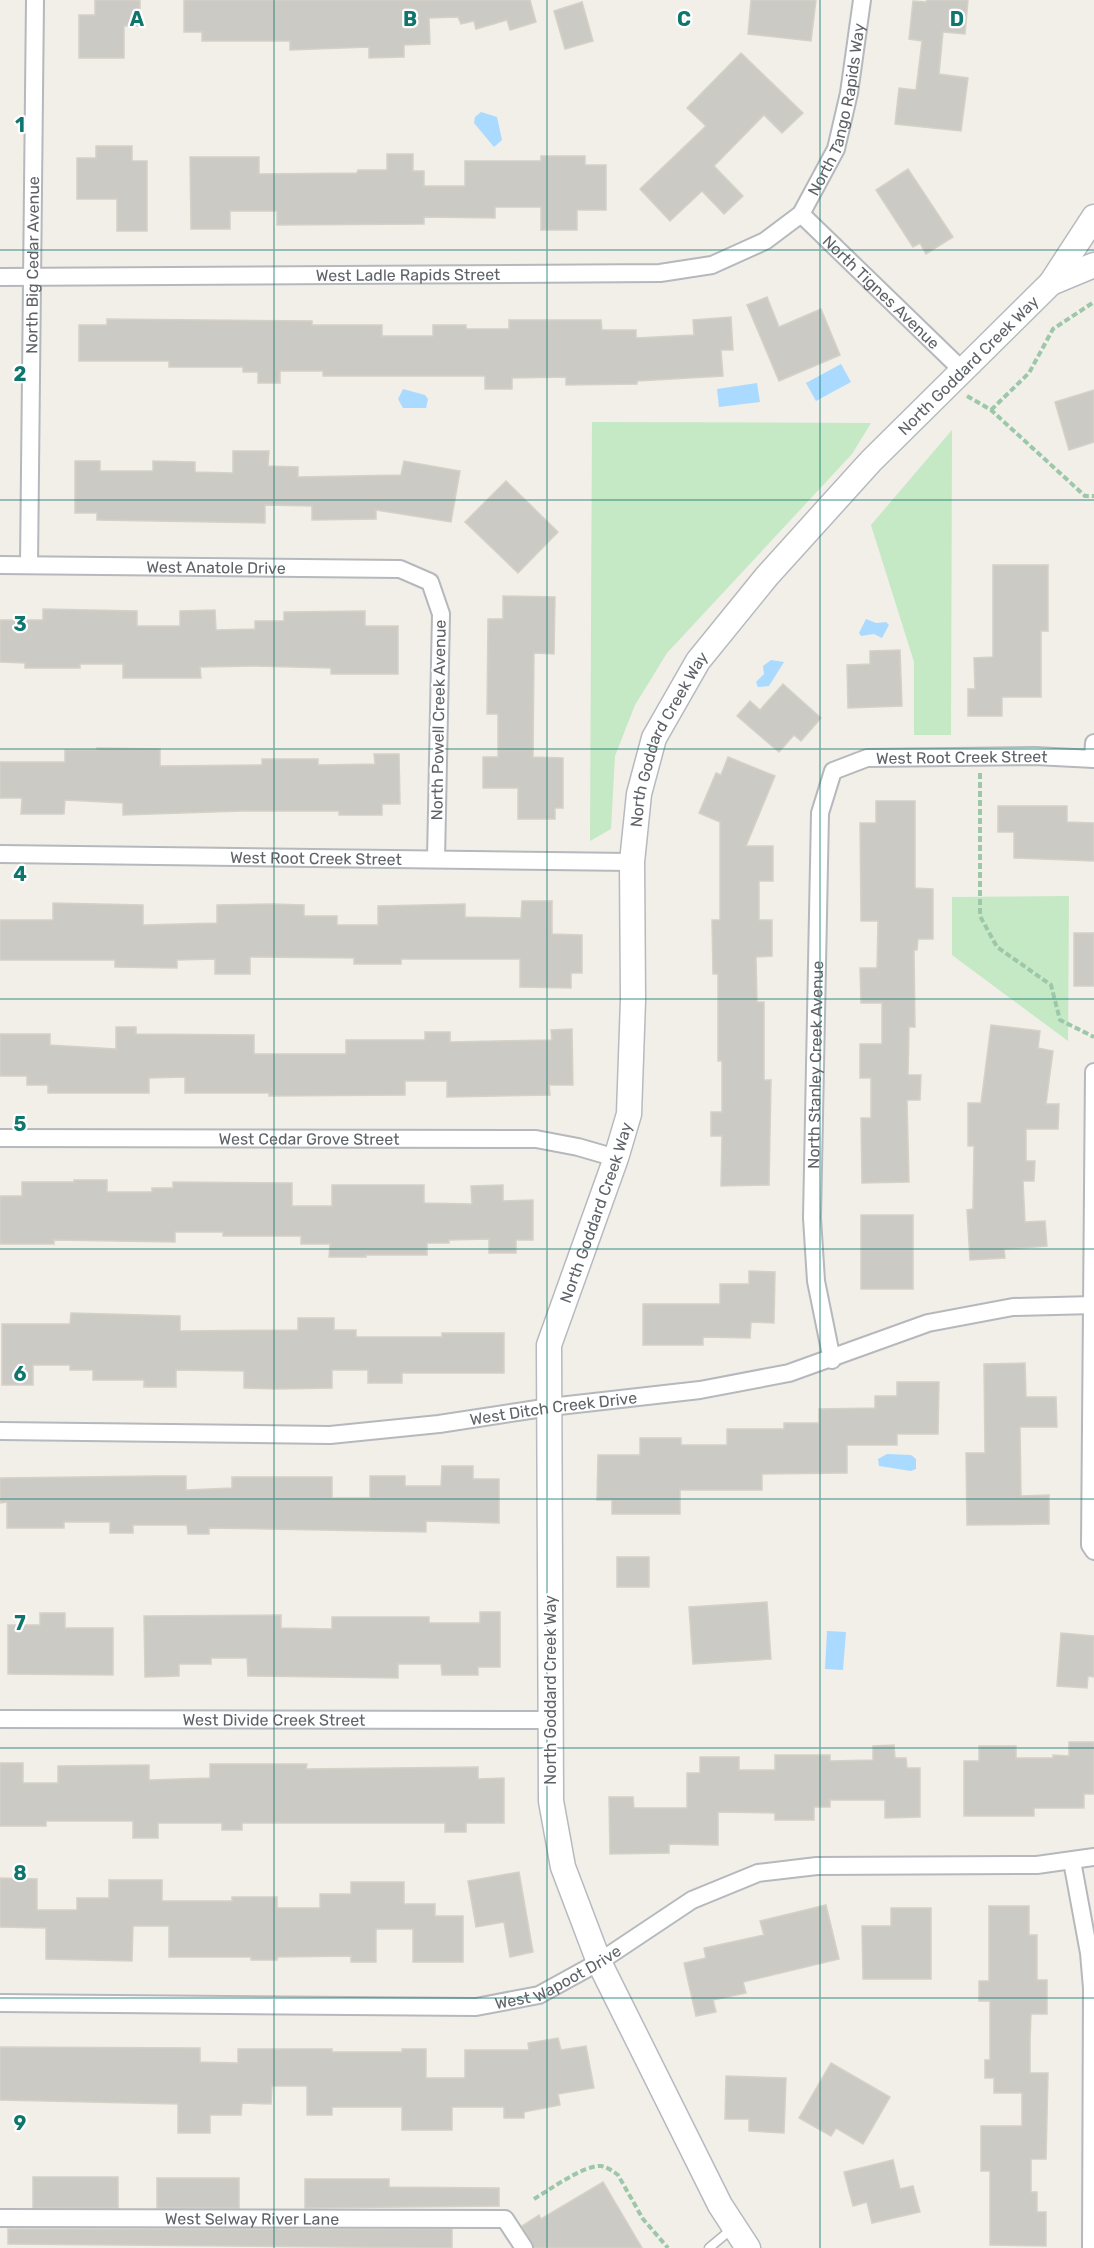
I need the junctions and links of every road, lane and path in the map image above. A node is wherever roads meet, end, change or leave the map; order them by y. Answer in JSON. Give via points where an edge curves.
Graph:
{"nodes":[{"id":1,"x":35,"y":0,"type":"edge"},
{"id":2,"x":862,"y":0,"type":"edge"},
{"id":3,"x":801,"y":214,"type":"junction"},
{"id":4,"x":1094,"y":216,"type":"edge"},
{"id":5,"x":1094,"y":265,"type":"edge"},
{"id":6,"x":34,"y":276,"type":"junction"},
{"id":7,"x":0,"y":277,"type":"edge"},
{"id":8,"x":1051,"y":283,"type":"junction"},
{"id":9,"x":1094,"y":302,"type":"edge"},
{"id":10,"x":955,"y":377,"type":"junction"},
{"id":11,"x":991,"y":410,"type":"junction"},
{"id":12,"x":1094,"y":496,"type":"edge"},
{"id":13,"x":0,"y":565,"type":"edge"},
{"id":14,"x":29,"y":565,"type":"junction"},
{"id":15,"x":430,"y":582,"type":"joint"},
{"id":16,"x":1094,"y":743,"type":"edge"},
{"id":17,"x":980,"y":757,"type":"junction"},
{"id":18,"x":1094,"y":759,"type":"edge"},
{"id":19,"x":833,"y":771,"type":"joint"},
{"id":20,"x":0,"y":854,"type":"edge"},
{"id":21,"x":436,"y":859,"type":"junction"},
{"id":22,"x":632,"y":861,"type":"junction"},
{"id":23,"x":1094,"y":1037,"type":"edge"},
{"id":24,"x":1094,"y":1072,"type":"edge"},
{"id":25,"x":0,"y":1138,"type":"edge"},
{"id":26,"x":616,"y":1158,"type":"junction"},
{"id":27,"x":1093,"y":1305,"type":"edge"},
{"id":28,"x":832,"y":1360,"type":"junction"},
{"id":29,"x":550,"y":1407,"type":"junction"},
{"id":30,"x":0,"y":1431,"type":"edge"},
{"id":31,"x":1094,"y":1551,"type":"edge"},
{"id":32,"x":0,"y":1719,"type":"edge"},
{"id":33,"x":549,"y":1720,"type":"junction"},
{"id":34,"x":1094,"y":1857,"type":"edge"},
{"id":35,"x":1071,"y":1861,"type":"junction"},
{"id":36,"x":599,"y":1962,"type":"junction"},
{"id":37,"x":0,"y":2003,"type":"edge"},
{"id":38,"x":1093,"y":2157,"type":"edge"},
{"id":39,"x":534,"y":2199,"type":"dead end"},
{"id":40,"x":0,"y":2218,"type":"edge"},
{"id":41,"x":734,"y":2226,"type":"junction"},
{"id":42,"x":524,"y":2248,"type":"edge"},
{"id":43,"x":668,"y":2248,"type":"edge"},
{"id":44,"x":709,"y":2248,"type":"edge"},
{"id":45,"x":748,"y":2248,"type":"edge"},
{"id":46,"x":1091,"y":2248,"type":"edge"}],
"edges":[{"from":1,"to":6,"type":"street","name":"North Big Cedar Avenue"},
{"from":2,"to":3,"type":"street","name":"North Tango Rapids Way","via":[[849,93],[836,149]]},
{"from":3,"to":6,"type":"street","name":"West Ladle Rapids Street","via":[[765,241],[712,265],[660,273]]},
{"from":3,"to":10,"type":"street","name":"North Tignes Avenue"},
{"from":4,"to":8,"type":"street","name":"North Goddard Creek Way"},
{"from":5,"to":8,"type":"street","name":"North Goddard Creek Way"},
{"from":6,"to":7,"type":"street","name":"West Ladle Rapids Street"},
{"from":6,"to":14,"type":"street","name":"North Big Cedar Avenue"},
{"from":8,"to":10,"type":"street","name":"North Goddard Creek Way"},
{"from":9,"to":11,"type":"path","via":[[1053,328],[1029,373]]},
{"from":10,"to":11,"type":"path"},
{"from":10,"to":22,"type":"street","name":"North Goddard Creek Way","via":[[871,461],[767,576],[698,661],[654,738],[639,794]]},
{"from":11,"to":12,"type":"path","via":[[1085,496]]},
{"from":13,"to":14,"type":"street","name":"West Anatole Drive"},
{"from":14,"to":15,"type":"street","name":"West Anatole Drive","via":[[400,568]]},
{"from":15,"to":21,"type":"street","name":"North Powell Creek Avenue","via":[[441,614]]},
{"from":16,"to":18,"type":"street"},
{"from":17,"to":18,"type":"street","name":"West Root Creek Street"},
{"from":17,"to":19,"type":"street","name":"West Root Creek Street","via":[[867,758]]},
{"from":17,"to":23,"type":"path","via":[[980,916],[997,947],[1051,985],[1060,1020]]},
{"from":19,"to":28,"type":"street","name":"North Stanley Creek Avenue","via":[[820,813],[812,1218],[816,1281]]},
{"from":20,"to":21,"type":"street","name":"West Root Creek Street"},
{"from":21,"to":22,"type":"street","name":"West Root Creek Street"},
{"from":22,"to":26,"type":"street","name":"North Goddard Creek Way","via":[[629,1114]]},
{"from":24,"to":27,"type":"street"},
{"from":25,"to":26,"type":"street","name":"West Cedar Grove Street","via":[[536,1139]]},
{"from":26,"to":29,"type":"street","name":"North Goddard Creek Way","via":[[549,1345]]},
{"from":27,"to":28,"type":"street","name":"West Ditch Creek Drive","via":[[1013,1307],[928,1323]]},
{"from":27,"to":31,"type":"street","via":[[1090,1545]]},
{"from":28,"to":29,"type":"street","name":"West Ditch Creek Drive","via":[[789,1373],[700,1390]]},
{"from":29,"to":30,"type":"street","name":"West Ditch Creek Drive","via":[[330,1435]]},
{"from":29,"to":33,"type":"street","name":"North Goddard Creek Way"},
{"from":32,"to":33,"type":"street","name":"West Divide Creek Street"},
{"from":33,"to":36,"type":"street","name":"North Goddard Creek Way","via":[[551,1801],[563,1867]]},
{"from":34,"to":35,"type":"street","name":"West Wapoot Drive"},
{"from":35,"to":36,"type":"street","name":"West Wapoot Drive","via":[[1037,1865],[817,1866],[758,1873],[692,1900]]},
{"from":35,"to":38,"type":"street","via":[[1092,1988]]},
{"from":36,"to":37,"type":"street","name":"West Wapoot Drive","via":[[539,1995],[476,2007]]},
{"from":36,"to":41,"type":"street","name":"North Goddard Creek Way"},
{"from":38,"to":46,"type":"street"},
{"from":39,"to":43,"type":"path","via":[[590,2168],[601,2166],[618,2175],[643,2219]]},
{"from":40,"to":42,"type":"street","name":"West Selway River Lane","via":[[505,2219]]},
{"from":41,"to":44,"type":"lane"},
{"from":41,"to":45,"type":"street","name":"North Goddard Creek Way"}]}
